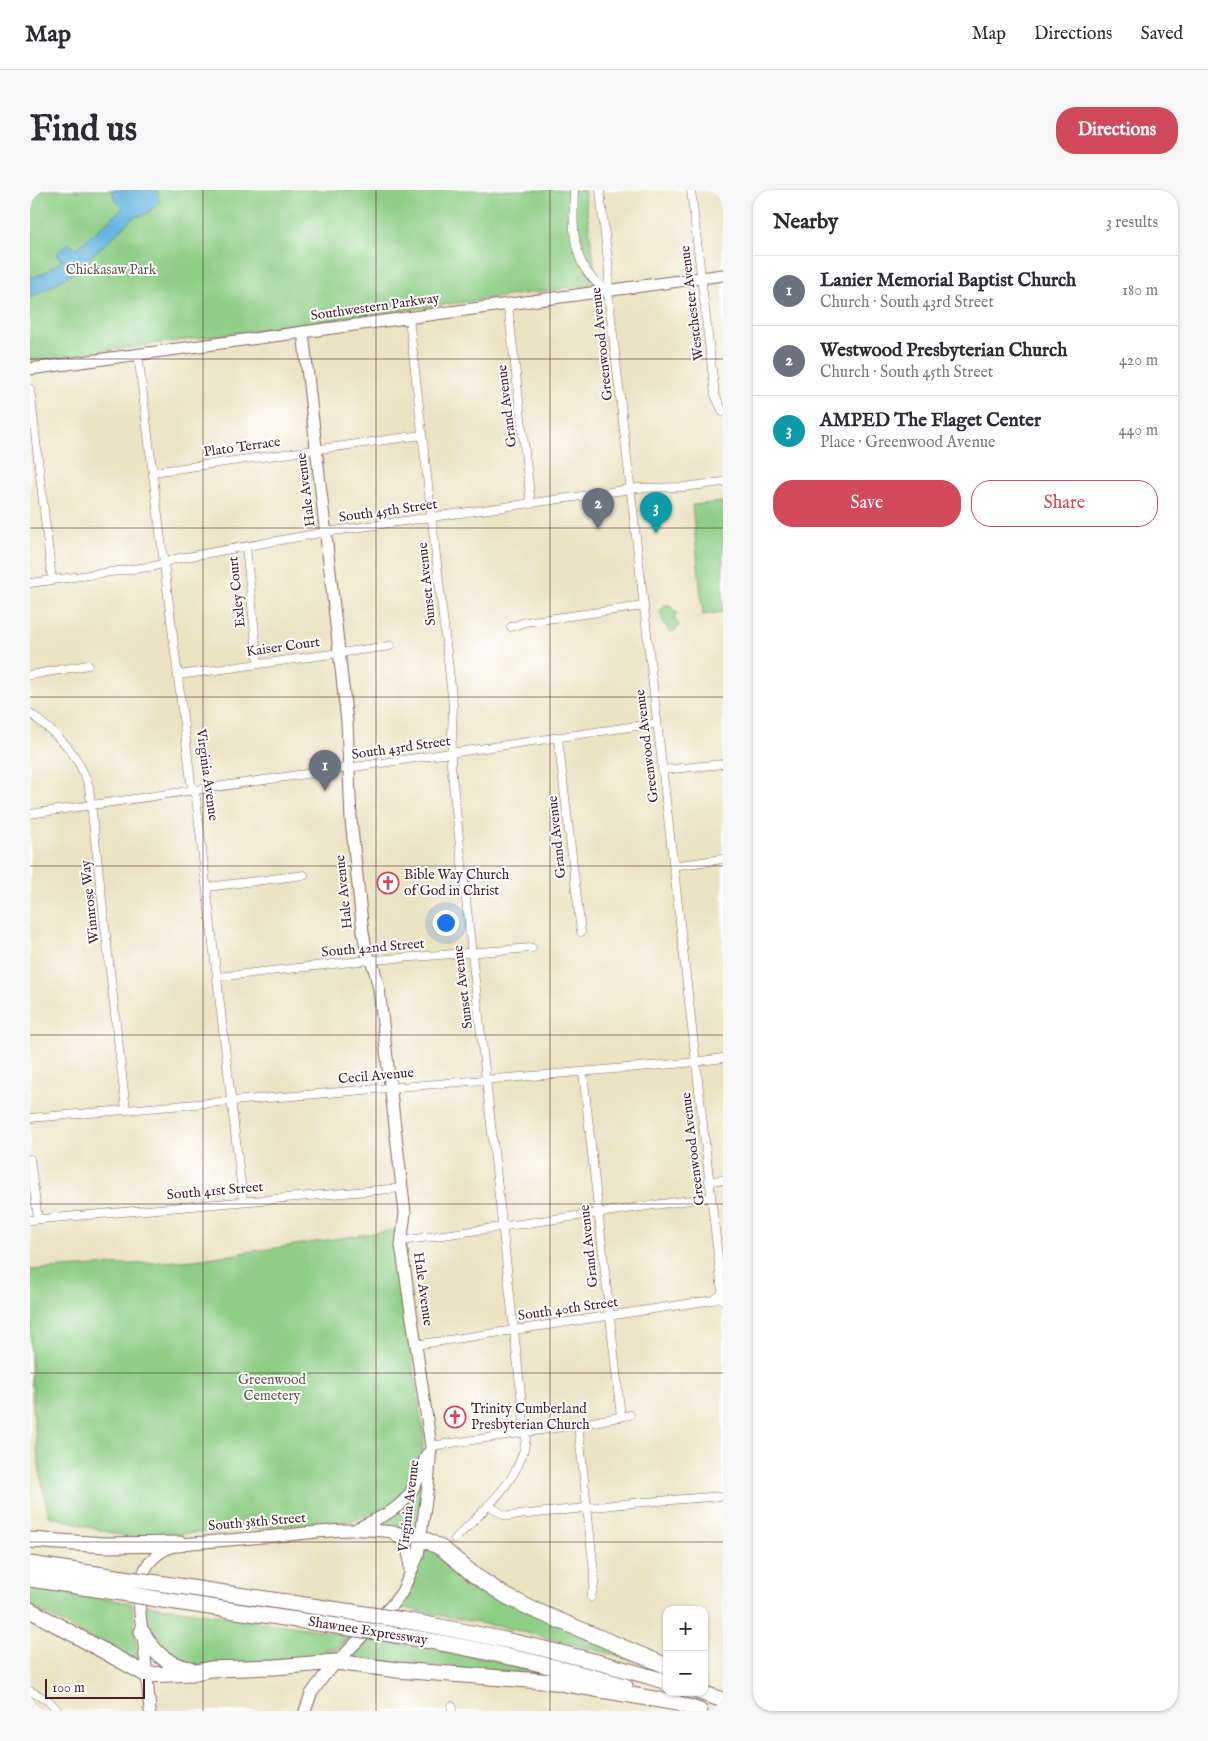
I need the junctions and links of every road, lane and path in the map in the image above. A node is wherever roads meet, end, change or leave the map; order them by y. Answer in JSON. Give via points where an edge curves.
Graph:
{"nodes":[{"id":1,"x":574,"y":190,"type":"edge"},
{"id":2,"x":600,"y":190,"type":"edge"},
{"id":3,"x":691,"y":190,"type":"edge"},
{"id":4,"x":723,"y":275,"type":"edge"},
{"id":5,"x":701,"y":278,"type":"junction"},
{"id":6,"x":608,"y":291,"type":"junction"},
{"id":7,"x":508,"y":305,"type":"junction"},
{"id":8,"x":409,"y":318,"type":"junction"},
{"id":9,"x":303,"y":332,"type":"junction"},
{"id":10,"x":138,"y":354,"type":"junction"},
{"id":11,"x":30,"y":368,"type":"edge"},
{"id":12,"x":30,"y":389,"type":"edge"},
{"id":13,"x":723,"y":412,"type":"edge"},
{"id":14,"x":422,"y":435,"type":"junction"},
{"id":15,"x":316,"y":450,"type":"junction"},
{"id":16,"x":153,"y":472,"type":"junction"},
{"id":17,"x":723,"y":482,"type":"edge"},
{"id":18,"x":630,"y":490,"type":"junction"},
{"id":19,"x":531,"y":504,"type":"junction"},
{"id":20,"x":432,"y":518,"type":"junction"},
{"id":21,"x":326,"y":532,"type":"junction"},
{"id":22,"x":246,"y":548,"type":"junction"},
{"id":23,"x":164,"y":563,"type":"junction"},
{"id":24,"x":52,"y":580,"type":"junction"},
{"id":25,"x":30,"y":583,"type":"edge"},
{"id":26,"x":644,"y":606,"type":"junction"},
{"id":27,"x":511,"y":627,"type":"dead end"},
{"id":28,"x":390,"y":646,"type":"dead end"},
{"id":29,"x":339,"y":652,"type":"junction"},
{"id":30,"x":258,"y":663,"type":"junction"},
{"id":31,"x":88,"y":665,"type":"dead end"},
{"id":32,"x":30,"y":675,"type":"edge"},
{"id":33,"x":179,"y":676,"type":"junction"},
{"id":34,"x":30,"y":714,"type":"edge"},
{"id":35,"x":657,"y":724,"type":"junction"},
{"id":36,"x":558,"y":738,"type":"junction"},
{"id":37,"x":451,"y":754,"type":"junction"},
{"id":38,"x":723,"y":764,"type":"edge"},
{"id":39,"x":350,"y":768,"type":"junction"},
{"id":40,"x":662,"y":770,"type":"junction"},
{"id":41,"x":194,"y":791,"type":"junction"},
{"id":42,"x":92,"y":805,"type":"junction"},
{"id":43,"x":30,"y":814,"type":"edge"},
{"id":44,"x":723,"y":859,"type":"edge"},
{"id":45,"x":673,"y":866,"type":"junction"},
{"id":46,"x":304,"y":875,"type":"dead end"},
{"id":47,"x":207,"y":886,"type":"junction"},
{"id":48,"x":581,"y":932,"type":"dead end"},
{"id":49,"x":532,"y":948,"type":"dead end"},
{"id":50,"x":472,"y":952,"type":"junction"},
{"id":51,"x":370,"y":961,"type":"junction"},
{"id":52,"x":217,"y":977,"type":"junction"},
{"id":53,"x":723,"y":1058,"type":"edge"},
{"id":54,"x":696,"y":1062,"type":"junction"},
{"id":55,"x":583,"y":1072,"type":"junction"},
{"id":56,"x":486,"y":1080,"type":"junction"},
{"id":57,"x":390,"y":1088,"type":"junction"},
{"id":58,"x":231,"y":1101,"type":"junction"},
{"id":59,"x":126,"y":1110,"type":"junction"},
{"id":60,"x":30,"y":1118,"type":"edge"},
{"id":61,"x":30,"y":1159,"type":"edge"},
{"id":62,"x":723,"y":1180,"type":"edge"},
{"id":63,"x":710,"y":1181,"type":"junction"},
{"id":64,"x":402,"y":1188,"type":"junction"},
{"id":65,"x":711,"y":1197,"type":"junction"},
{"id":66,"x":243,"y":1201,"type":"junction"},
{"id":67,"x":598,"y":1213,"type":"junction"},
{"id":68,"x":34,"y":1219,"type":"edge"},
{"id":69,"x":503,"y":1226,"type":"junction"},
{"id":70,"x":402,"y":1241,"type":"junction"},
{"id":71,"x":723,"y":1294,"type":"edge"},
{"id":72,"x":723,"y":1300,"type":"edge"},
{"id":73,"x":609,"y":1316,"type":"junction"},
{"id":74,"x":514,"y":1329,"type":"junction"},
{"id":75,"x":416,"y":1345,"type":"junction"},
{"id":76,"x":630,"y":1416,"type":"dead end"},
{"id":77,"x":621,"y":1417,"type":"junction"},
{"id":78,"x":578,"y":1424,"type":"junction"},
{"id":79,"x":526,"y":1432,"type":"junction"},
{"id":80,"x":431,"y":1446,"type":"junction"},
{"id":81,"x":723,"y":1496,"type":"edge"},
{"id":82,"x":488,"y":1505,"type":"junction"},
{"id":83,"x":587,"y":1508,"type":"junction"},
{"id":84,"x":354,"y":1530,"type":"junction"},
{"id":85,"x":388,"y":1530,"type":"junction"},
{"id":86,"x":422,"y":1538,"type":"junction"},
{"id":87,"x":455,"y":1539,"type":"dead end"},
{"id":88,"x":30,"y":1540,"type":"edge"},
{"id":89,"x":180,"y":1544,"type":"junction"},
{"id":90,"x":30,"y":1564,"type":"edge"},
{"id":91,"x":410,"y":1575,"type":"junction"},
{"id":92,"x":30,"y":1579,"type":"edge"},
{"id":93,"x":591,"y":1597,"type":"dead end"},
{"id":94,"x":30,"y":1610,"type":"edge"},
{"id":95,"x":142,"y":1632,"type":"junction"},
{"id":96,"x":336,"y":1662,"type":"junction"},
{"id":97,"x":663,"y":1664,"type":"edge"},
{"id":98,"x":210,"y":1669,"type":"junction"},
{"id":99,"x":147,"y":1675,"type":"junction"},
{"id":100,"x":663,"y":1681,"type":"edge"},
{"id":101,"x":708,"y":1686,"type":"edge"},
{"id":102,"x":30,"y":1691,"type":"edge"},
{"id":103,"x":723,"y":1694,"type":"edge"},
{"id":104,"x":708,"y":1695,"type":"edge"},
{"id":105,"x":723,"y":1700,"type":"edge"},
{"id":106,"x":677,"y":1704,"type":"junction"},
{"id":107,"x":58,"y":1711,"type":"edge"},
{"id":108,"x":150,"y":1711,"type":"edge"},
{"id":109,"x":305,"y":1711,"type":"edge"},
{"id":110,"x":700,"y":1711,"type":"edge"}],
"edges":[{"from":1,"to":6,"type":"street","via":[[574,232],[579,257],[597,284]]},
{"from":2,"to":6,"type":"street","name":"Greenwood Avenue","via":[[609,271]]},
{"from":3,"to":5,"type":"street","name":"Westchester Avenue"},
{"from":4,"to":5,"type":"street","name":"Southwestern Parkway"},
{"from":5,"to":6,"type":"street","name":"Southwestern Parkway"},
{"from":5,"to":13,"type":"street","name":"Westchester Avenue","via":[[716,396]]},
{"from":6,"to":7,"type":"street","name":"Southwestern Parkway"},
{"from":6,"to":18,"type":"street","name":"Greenwood Avenue"},
{"from":7,"to":8,"type":"street","name":"Southwestern Parkway"},
{"from":7,"to":19,"type":"street","name":"Grand Avenue"},
{"from":8,"to":9,"type":"street","name":"Southwestern Parkway"},
{"from":8,"to":14,"type":"street","name":"Sunset Avenue"},
{"from":9,"to":10,"type":"street","name":"Southwestern Parkway"},
{"from":9,"to":15,"type":"street","name":"Hale Avenue"},
{"from":10,"to":11,"type":"street","name":"Southwestern Parkway"},
{"from":10,"to":16,"type":"street","name":"Virginia Avenue"},
{"from":12,"to":24,"type":"street"},
{"from":14,"to":15,"type":"street","name":"Plato Terrace"},
{"from":14,"to":20,"type":"street","name":"Sunset Avenue"},
{"from":15,"to":16,"type":"street","name":"Plato Terrace"},
{"from":15,"to":21,"type":"street","name":"Hale Avenue"},
{"from":16,"to":23,"type":"street","name":"Virginia Avenue"},
{"from":17,"to":18,"type":"street","name":"South 45th Street"},
{"from":18,"to":19,"type":"street","name":"South 45th Street"},
{"from":18,"to":26,"type":"street","name":"Greenwood Avenue"},
{"from":19,"to":20,"type":"street","name":"South 45th Street"},
{"from":20,"to":21,"type":"street","name":"South 45th Street"},
{"from":20,"to":37,"type":"street","name":"Sunset Avenue","via":[[453,705]]},
{"from":21,"to":22,"type":"street","name":"South 45th Street"},
{"from":21,"to":29,"type":"street","name":"Hale Avenue"},
{"from":22,"to":23,"type":"street","name":"South 45th Street"},
{"from":22,"to":30,"type":"street","name":"Exley Court"},
{"from":23,"to":24,"type":"street","name":"South 45th Street"},
{"from":23,"to":33,"type":"street","name":"Virginia Avenue"},
{"from":24,"to":25,"type":"street","name":"South 45th Street"},
{"from":26,"to":27,"type":"street","via":[[525,622]]},
{"from":26,"to":35,"type":"street","name":"Greenwood Avenue"},
{"from":28,"to":29,"type":"street","name":"Kaiser Court"},
{"from":29,"to":30,"type":"street","name":"Kaiser Court"},
{"from":29,"to":39,"type":"street","name":"Hale Avenue"},
{"from":30,"to":33,"type":"street","name":"Kaiser Court"},
{"from":31,"to":32,"type":"street"},
{"from":33,"to":41,"type":"street","name":"Virginia Avenue"},
{"from":34,"to":42,"type":"street","name":"Winnrose Way","via":[[54,732],[76,757],[84,771]]},
{"from":35,"to":36,"type":"street","name":"South 43rd Street"},
{"from":35,"to":40,"type":"street","name":"Greenwood Avenue"},
{"from":36,"to":37,"type":"street","name":"South 43rd Street"},
{"from":36,"to":48,"type":"street","name":"Grand Avenue"},
{"from":37,"to":39,"type":"street","name":"South 43rd Street"},
{"from":37,"to":50,"type":"street","name":"Sunset Avenue"},
{"from":38,"to":40,"type":"street"},
{"from":39,"to":41,"type":"street","name":"South 43rd Street"},
{"from":39,"to":51,"type":"street","name":"Hale Avenue","via":[[351,820],[362,924]]},
{"from":40,"to":45,"type":"street","name":"Greenwood Avenue"},
{"from":41,"to":42,"type":"street","name":"South 43rd Street"},
{"from":41,"to":47,"type":"street","name":"Virginia Avenue"},
{"from":42,"to":43,"type":"street","name":"South 43rd Street"},
{"from":42,"to":59,"type":"street","name":"Winnrose Way"},
{"from":44,"to":45,"type":"street"},
{"from":45,"to":54,"type":"street","name":"Greenwood Avenue"},
{"from":46,"to":47,"type":"street"},
{"from":47,"to":52,"type":"street","name":"Virginia Avenue"},
{"from":49,"to":50,"type":"street","name":"South 42nd Street"},
{"from":50,"to":51,"type":"street","name":"South 42nd Street"},
{"from":50,"to":56,"type":"street","name":"Sunset Avenue"},
{"from":51,"to":52,"type":"street","name":"South 42nd Street"},
{"from":51,"to":57,"type":"street","name":"Hale Avenue","via":[[379,988]]},
{"from":52,"to":58,"type":"street","name":"Virginia Avenue"},
{"from":53,"to":54,"type":"street","name":"Cecil Avenue"},
{"from":54,"to":55,"type":"street","name":"Cecil Avenue"},
{"from":54,"to":63,"type":"street","name":"Greenwood Avenue"},
{"from":55,"to":56,"type":"street","name":"Cecil Avenue"},
{"from":55,"to":67,"type":"street","name":"Grand Avenue"},
{"from":56,"to":57,"type":"street","name":"Cecil Avenue"},
{"from":56,"to":69,"type":"street","name":"Sunset Avenue"},
{"from":57,"to":58,"type":"street","name":"Cecil Avenue"},
{"from":57,"to":64,"type":"street","name":"Hale Avenue"},
{"from":58,"to":59,"type":"street","name":"Cecil Avenue"},
{"from":58,"to":66,"type":"street","name":"Virginia Avenue"},
{"from":59,"to":60,"type":"street","name":"Cecil Avenue"},
{"from":61,"to":68,"type":"street"},
{"from":62,"to":63,"type":"street"},
{"from":63,"to":65,"type":"street","name":"Greenwood Avenue"},
{"from":64,"to":66,"type":"street","name":"South 41st Street"},
{"from":64,"to":70,"type":"street","name":"Hale Avenue","via":[[405,1213]]},
{"from":65,"to":67,"type":"street"},
{"from":65,"to":71,"type":"street","name":"Greenwood Avenue"},
{"from":66,"to":68,"type":"street","name":"South 41st Street"},
{"from":67,"to":69,"type":"street"},
{"from":67,"to":73,"type":"street","name":"Grand Avenue"},
{"from":69,"to":70,"type":"street"},
{"from":69,"to":74,"type":"street","name":"Sunset Avenue"},
{"from":70,"to":75,"type":"street","name":"Hale Avenue"},
{"from":71,"to":72,"type":"street","name":"Greenwood Avenue"},
{"from":71,"to":73,"type":"street","name":"South 40th Street","via":[[713,1300]]},
{"from":73,"to":74,"type":"street","name":"South 40th Street"},
{"from":73,"to":77,"type":"street","name":"Grand Avenue"},
{"from":74,"to":75,"type":"street","name":"South 40th Street"},
{"from":74,"to":79,"type":"street","name":"Sunset Avenue"},
{"from":75,"to":80,"type":"street","name":"Hale Avenue"},
{"from":76,"to":77,"type":"street"},
{"from":77,"to":78,"type":"street"},
{"from":78,"to":79,"type":"street"},
{"from":78,"to":83,"type":"street"},
{"from":79,"to":80,"type":"street"},
{"from":79,"to":82,"type":"street","name":"Sunset Avenue","via":[[524,1454],[516,1472]]},
{"from":80,"to":84,"type":"street","via":[[414,1486],[402,1504],[389,1514]]},
{"from":80,"to":86,"type":"street","name":"Virginia Avenue"},
{"from":81,"to":83,"type":"street"},
{"from":82,"to":83,"type":"street","via":[[509,1516]]},
{"from":82,"to":87,"type":"street","name":"Sunset Avenue"},
{"from":83,"to":93,"type":"street","via":[[595,1577]]},
{"from":84,"to":85,"type":"street","name":"South 38th Street"},
{"from":84,"to":89,"type":"street","name":"South 38th Street"},
{"from":85,"to":86,"type":"street","name":"South 38th Street"},
{"from":85,"to":91,"type":"street","via":[[405,1543]]},
{"from":86,"to":91,"type":"street","name":"Virginia Avenue"},
{"from":86,"to":97,"type":"highway","via":[[443,1549],[506,1596]]},
{"from":88,"to":89,"type":"highway","via":[[105,1545]]},
{"from":89,"to":95,"type":"street","name":"South 38th Street","via":[[158,1553],[143,1575]]},
{"from":90,"to":100,"type":"highway","name":"Shawnee Expressway","bridge":true,"via":[[495,1636]]},
{"from":91,"to":96,"type":"street","name":"Virginia Avenue","via":[[392,1605]]},
{"from":92,"to":106,"type":"highway","name":"Shawnee Expressway","bridge":true,"via":[[472,1648],[642,1690]]},
{"from":94,"to":99,"type":"highway"},
{"from":95,"to":98,"type":"highway","via":[[159,1654],[175,1666]]},
{"from":95,"to":99,"type":"street","name":"South 38th Street"},
{"from":96,"to":98,"type":"highway"},
{"from":96,"to":106,"type":"highway","via":[[555,1682]]},
{"from":96,"to":109,"type":"street","name":"Virginia Avenue","via":[[315,1687]]},
{"from":98,"to":99,"type":"highway"},
{"from":99,"to":108,"type":"street","name":"South 38th Street"},
{"from":101,"to":103,"type":"highway"},
{"from":102,"to":107,"type":"street","via":[[49,1701]]},
{"from":104,"to":105,"type":"highway"},
{"from":106,"to":110,"type":"highway","name":"Shawnee Expressway"}]}
